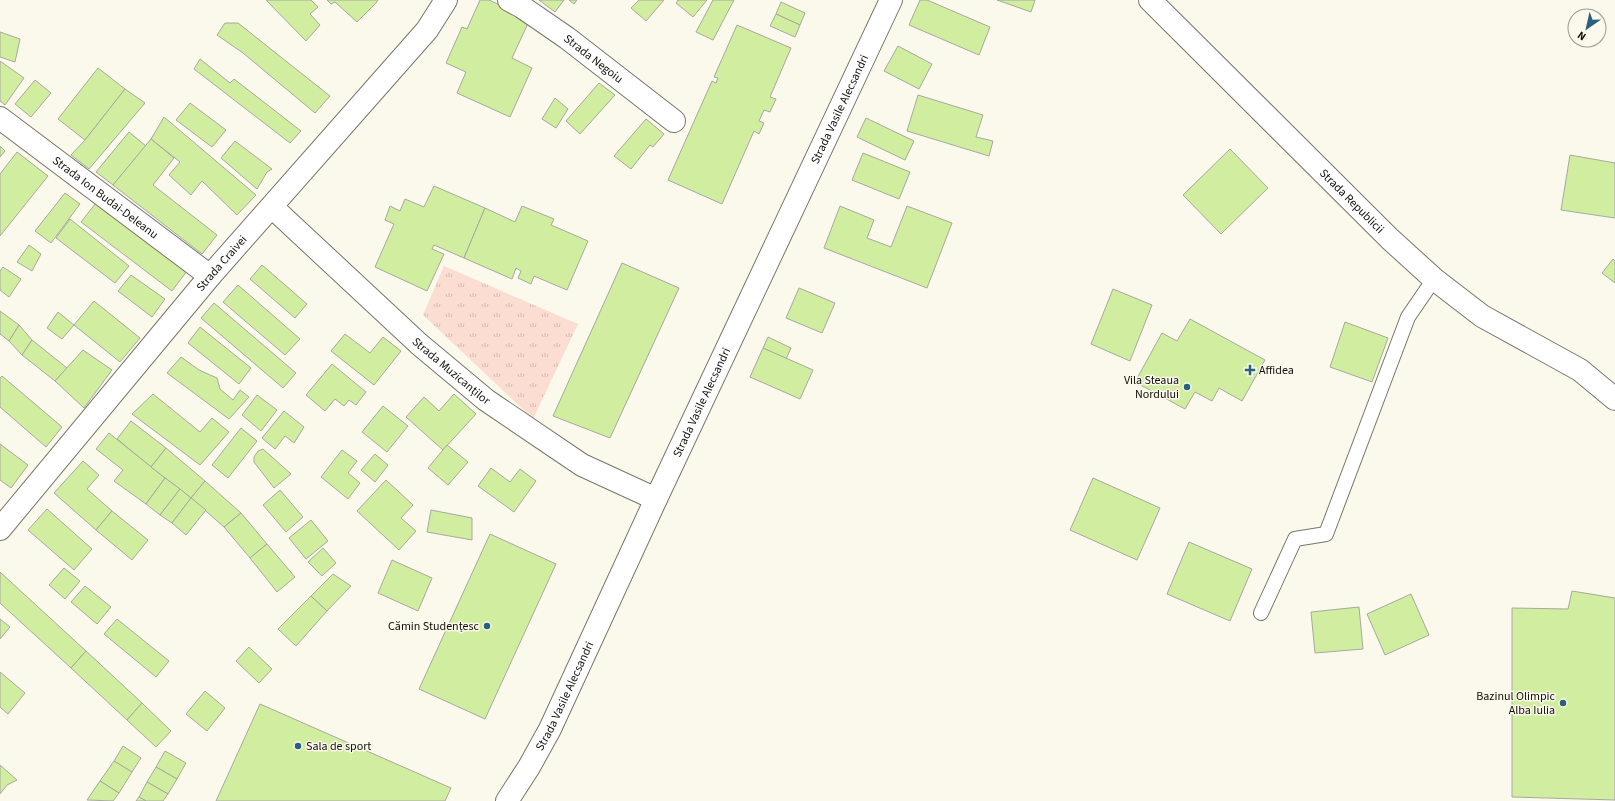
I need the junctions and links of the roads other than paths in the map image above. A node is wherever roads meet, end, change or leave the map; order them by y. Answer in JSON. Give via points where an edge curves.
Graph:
{"nodes":[{"id":1,"x":509,"y":0,"type":"edge"},
{"id":2,"x":891,"y":0,"type":"edge"},
{"id":3,"x":1150,"y":0,"type":"edge"},
{"id":4,"x":441,"y":2,"type":"edge"},
{"id":5,"x":0,"y":118,"type":"edge"},
{"id":6,"x":674,"y":121,"type":"dead end"},
{"id":7,"x":272,"y":207,"type":"junction"},
{"id":8,"x":210,"y":276,"type":"junction"},
{"id":9,"x":1434,"y":279,"type":"junction"},
{"id":10,"x":1580,"y":370,"type":"junction"},
{"id":11,"x":1615,"y":377,"type":"edge"},
{"id":12,"x":1615,"y":399,"type":"edge"},
{"id":13,"x":656,"y":499,"type":"junction"},
{"id":14,"x":0,"y":529,"type":"edge"},
{"id":15,"x":1261,"y":613,"type":"dead end"},
{"id":16,"x":507,"y":801,"type":"edge"}],
"edges":[{"from":1,"to":6,"type":"street","name":"Strada Negoiu","via":[[567,38]]},
{"from":2,"to":13,"type":"street","name":"Strada Vasile Alecsandri"},
{"from":3,"to":9,"type":"street","name":"Strada Republicii","via":[[1390,239]]},
{"from":4,"to":7,"type":"street","name":"Strada Craivei","via":[[427,30]]},
{"from":5,"to":8,"type":"street","name":"Strada Ion Budai-Deleanu"},
{"from":7,"to":8,"type":"street","name":"Strada Craivei"},
{"from":7,"to":13,"type":"street","name":"Strada Muzicanților","via":[[419,344],[486,400],[582,465]]},
{"from":8,"to":14,"type":"street","name":"Strada Craivei"},
{"from":9,"to":10,"type":"street","name":"Strada Republicii","via":[[1482,316]]},
{"from":9,"to":15,"type":"lane","via":[[1408,317],[1326,534],[1295,539]]},
{"from":10,"to":11,"type":"street","name":"Strada Republicii"},
{"from":10,"to":12,"type":"street","name":"Strada Republicii"},
{"from":13,"to":16,"type":"street","name":"Strada Vasile Alecsandri","via":[[550,729]]}]}
